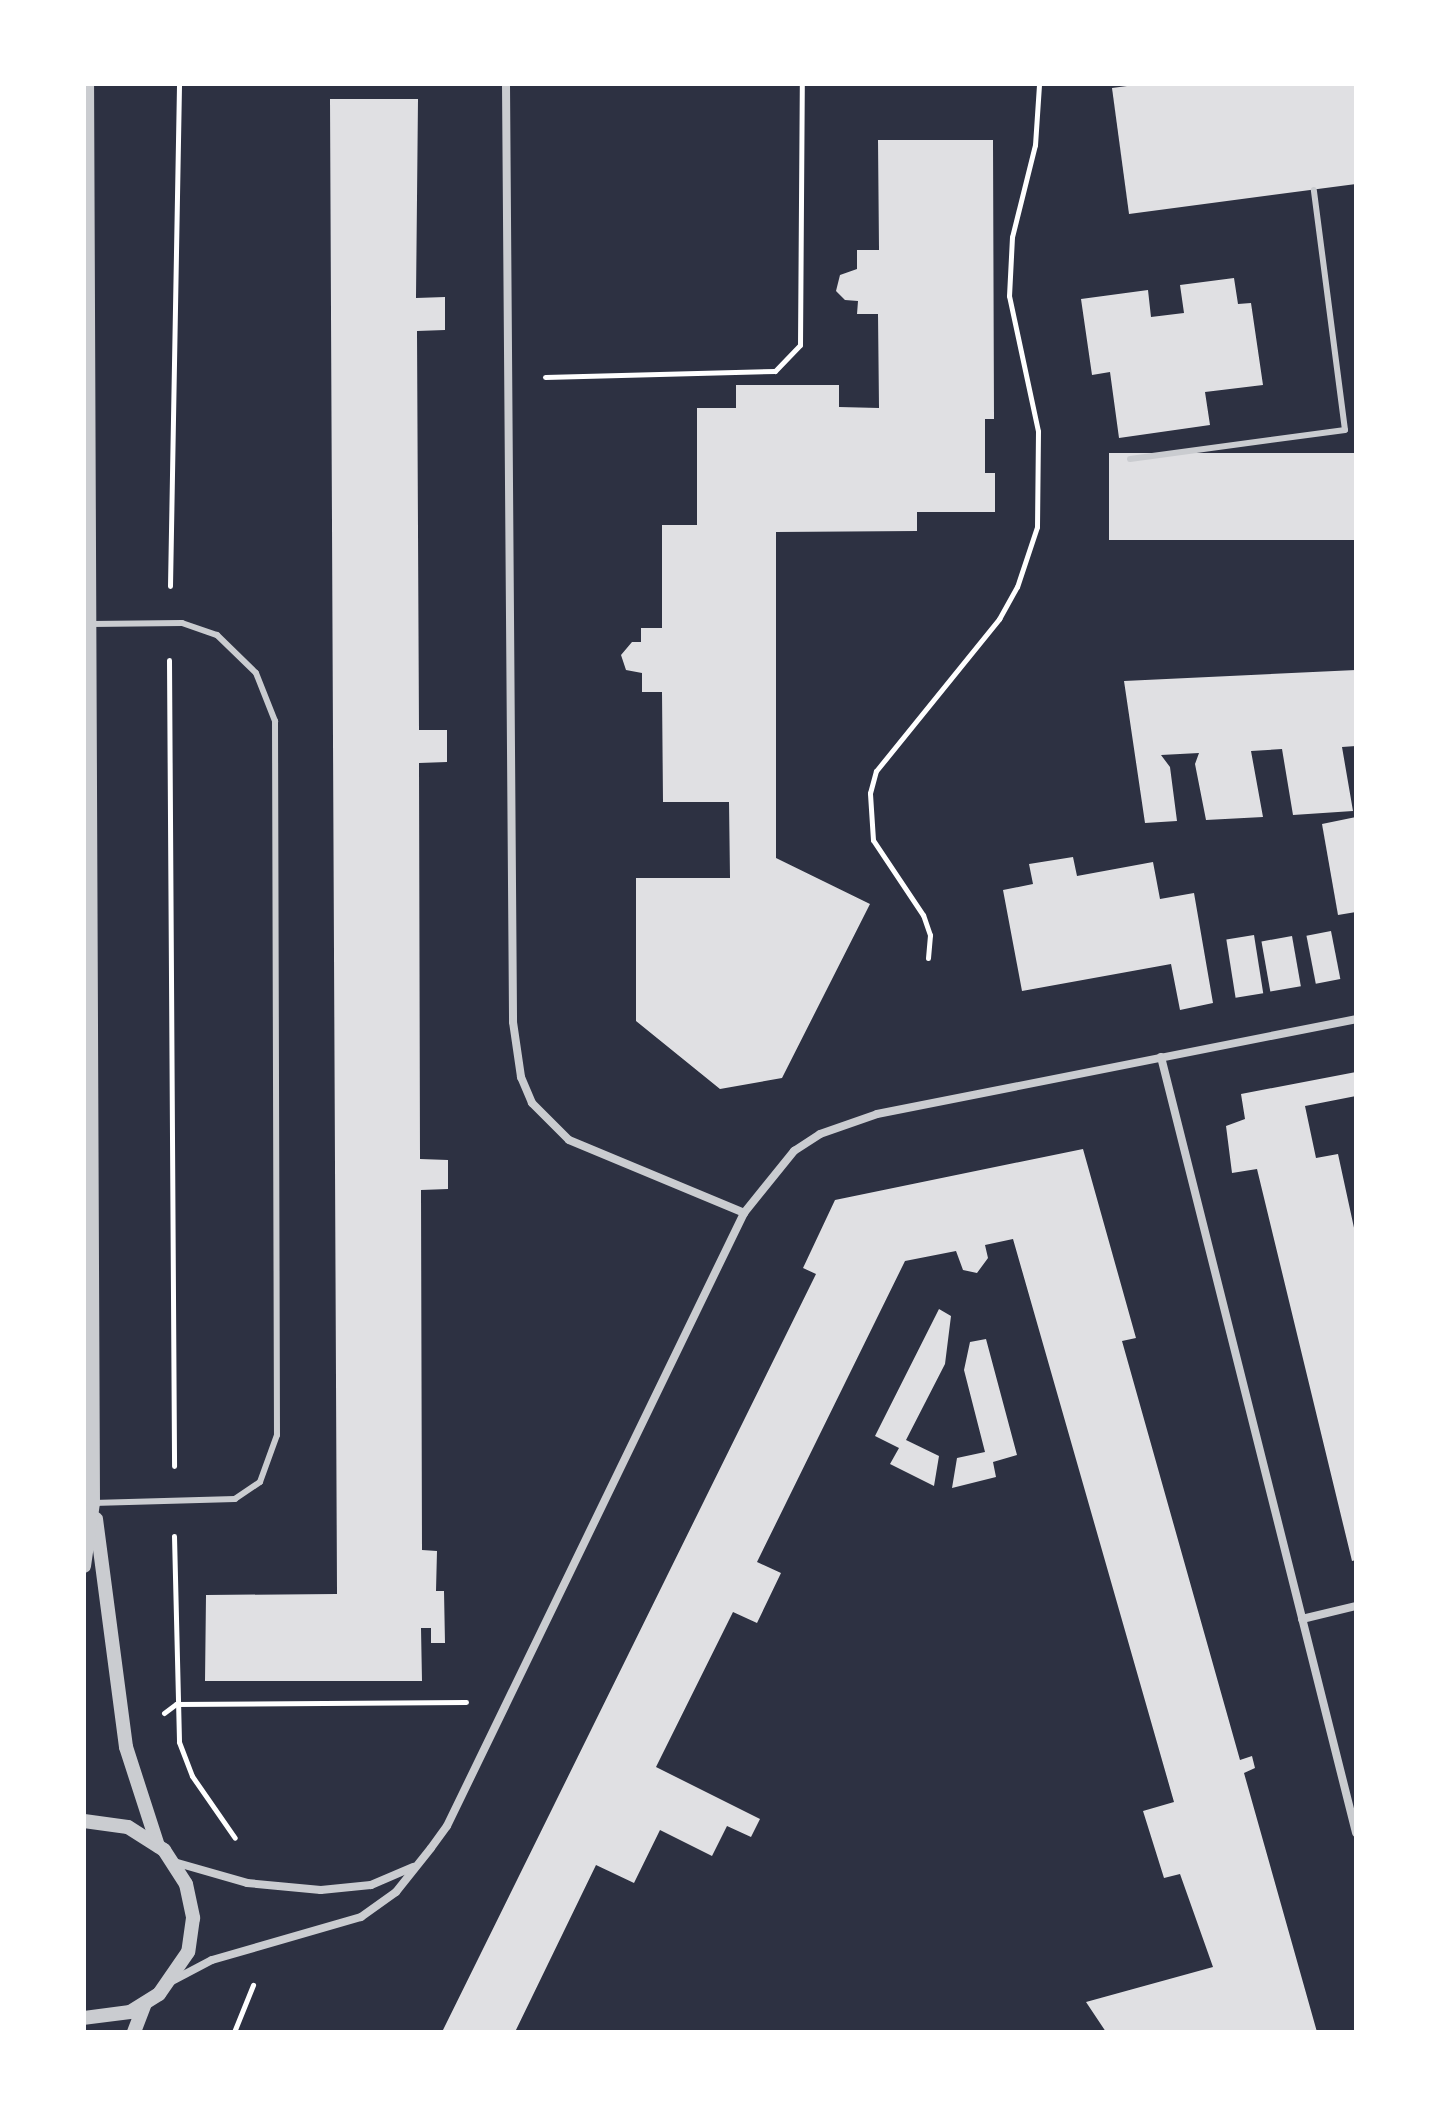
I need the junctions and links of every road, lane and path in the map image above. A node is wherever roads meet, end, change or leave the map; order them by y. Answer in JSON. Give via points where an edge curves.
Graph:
{"nodes":[{"id":1,"x":87,"y":84,"type":"edge"},
{"id":2,"x":179,"y":84,"type":"edge"},
{"id":3,"x":506,"y":84,"type":"edge"},
{"id":4,"x":802,"y":84,"type":"edge"},
{"id":5,"x":1039,"y":84,"type":"edge"},
{"id":6,"x":1314,"y":190,"type":"dead end"},
{"id":7,"x":511,"y":377,"type":"junction"},
{"id":8,"x":1130,"y":459,"type":"dead end"},
{"id":9,"x":169,"y":623,"type":"junction"},
{"id":10,"x":89,"y":624,"type":"junction"},
{"id":11,"x":928,"y":958,"type":"dead end"},
{"id":12,"x":1356,"y":1019,"type":"edge"},
{"id":13,"x":1161,"y":1057,"type":"junction"},
{"id":14,"x":744,"y":1213,"type":"junction"},
{"id":15,"x":93,"y":1503,"type":"junction"},
{"id":16,"x":174,"y":1503,"type":"junction"},
{"id":17,"x":84,"y":1566,"type":"edge"},
{"id":18,"x":1356,"y":1606,"type":"edge"},
{"id":19,"x":1302,"y":1619,"type":"junction"},
{"id":20,"x":507,"y":1702,"type":"junction"},
{"id":21,"x":176,"y":1704,"type":"junction"},
{"id":22,"x":84,"y":1821,"type":"edge"},
{"id":23,"x":1356,"y":1833,"type":"edge"},
{"id":24,"x":158,"y":1846,"type":"junction"},
{"id":25,"x":174,"y":1862,"type":"junction"},
{"id":26,"x":417,"y":1865,"type":"junction"},
{"id":27,"x":247,"y":1883,"type":"junction"},
{"id":28,"x":252,"y":1949,"type":"junction"},
{"id":29,"x":171,"y":1981,"type":"junction"},
{"id":30,"x":145,"y":2004,"type":"junction"},
{"id":31,"x":84,"y":2018,"type":"edge"},
{"id":32,"x":134,"y":2032,"type":"edge"},
{"id":33,"x":234,"y":2032,"type":"edge"}],
"edges":[{"from":1,"to":10,"type":"street"},
{"from":2,"to":9,"type":"path"},
{"from":3,"to":7,"type":"street"},
{"from":4,"to":7,"type":"path","via":[[800,345],[775,371]]},
{"from":5,"to":11,"type":"path","via":[[1035,145],[1012,237],[1009,296],[1038,431],[1037,527],[1017,587],[999,619],[876,771],[870,793],[873,840],[923,915],[930,935]]},
{"from":6,"to":8,"type":"lane","via":[[1345,430]]},
{"from":7,"to":14,"type":"street","via":[[513,1022],[521,1077],[547,1122],[569,1140]]},
{"from":9,"to":10,"type":"lane"},
{"from":9,"to":16,"type":"path"},
{"from":9,"to":16,"type":"lane","via":[[207,629],[246,658],[268,695],[275,721],[277,1435],[267,1468],[248,1494],[217,1503]]},
{"from":10,"to":15,"type":"street"},
{"from":12,"to":13,"type":"street"},
{"from":13,"to":14,"type":"street","via":[[851,1121],[794,1151]]},
{"from":13,"to":19,"type":"street"},
{"from":14,"to":20,"type":"street"},
{"from":15,"to":16,"type":"lane"},
{"from":15,"to":17,"type":"street"},
{"from":15,"to":24,"type":"street","via":[[126,1747]]},
{"from":16,"to":21,"type":"path"},
{"from":18,"to":19,"type":"street"},
{"from":19,"to":23,"type":"street"},
{"from":20,"to":21,"type":"path"},
{"from":20,"to":26,"type":"street","via":[[447,1826]]},
{"from":21,"to":27,"type":"path","via":[[183,1759],[237,1842]]},
{"from":22,"to":24,"type":"street","via":[[128,1827]]},
{"from":24,"to":25,"type":"street"},
{"from":25,"to":27,"type":"street"},
{"from":25,"to":29,"type":"street","via":[[186,1884],[193,1918],[188,1952]]},
{"from":26,"to":27,"type":"street","via":[[349,1889]]},
{"from":26,"to":28,"type":"street","via":[[396,1892],[361,1917]]},
{"from":28,"to":29,"type":"street","via":[[212,1960]]},
{"from":28,"to":33,"type":"path","via":[[253,1989]]},
{"from":29,"to":30,"type":"street"},
{"from":30,"to":31,"type":"street","via":[[113,2016]]},
{"from":30,"to":32,"type":"street"}]}
